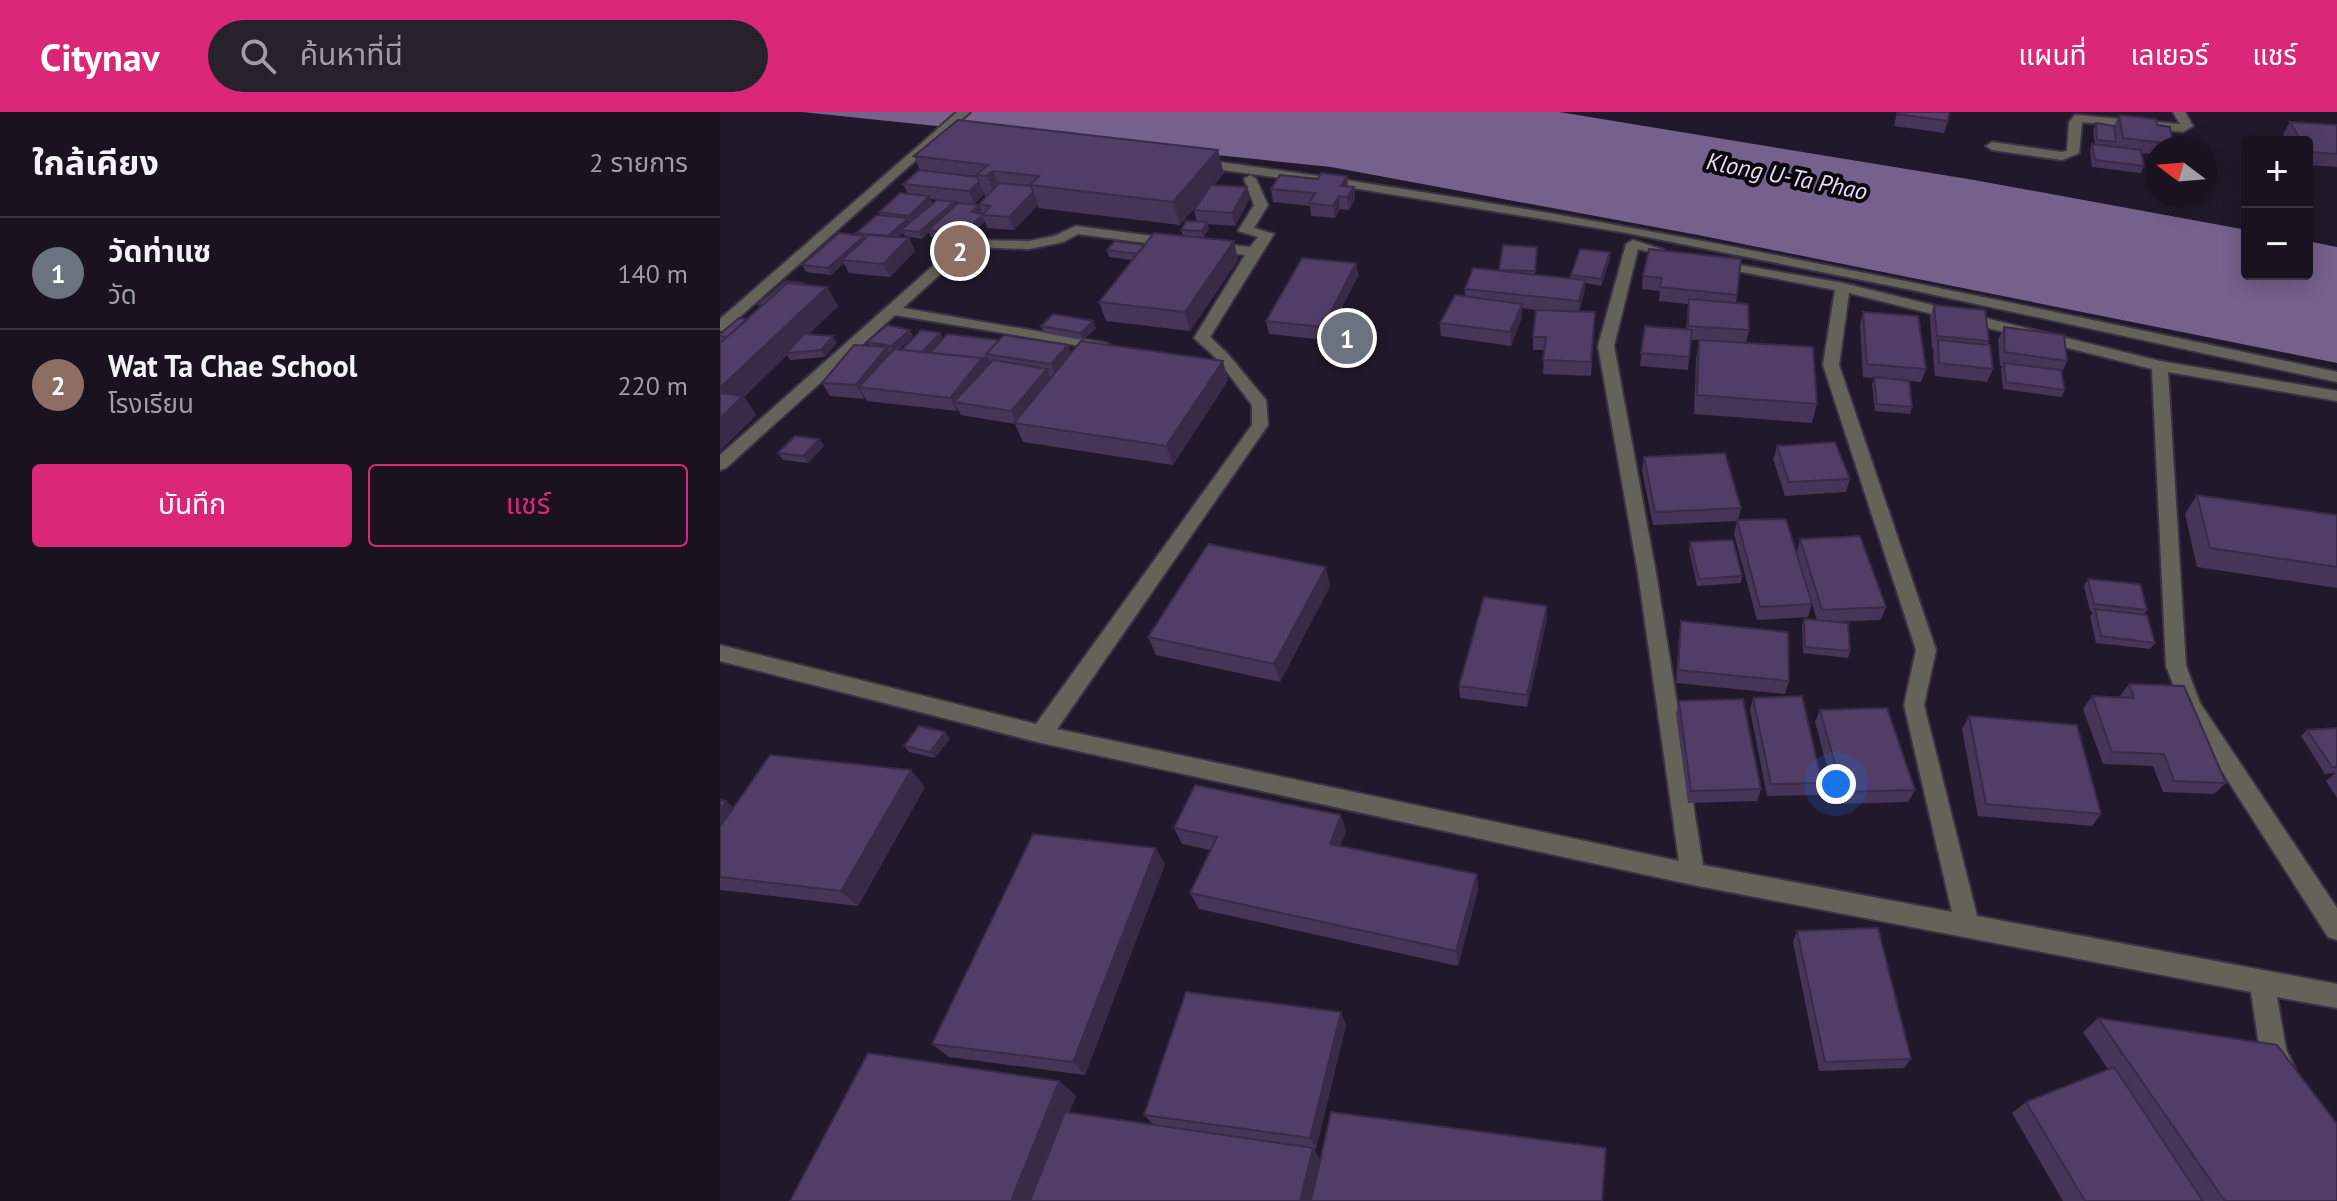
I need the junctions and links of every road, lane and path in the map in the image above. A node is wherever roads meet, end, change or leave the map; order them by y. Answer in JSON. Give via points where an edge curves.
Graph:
{"nodes":[{"id":1,"x":964,"y":112,"type":"edge"},
{"id":2,"x":2179,"y":112,"type":"edge"},
{"id":3,"x":1992,"y":146,"type":"dead end"},
{"id":4,"x":1183,"y":161,"type":"edge"},
{"id":5,"x":1250,"y":179,"type":"dead end"},
{"id":6,"x":1254,"y":252,"type":"junction"},
{"id":7,"x":1843,"y":287,"type":"junction"},
{"id":8,"x":889,"y":310,"type":"junction"},
{"id":9,"x":720,"y":327,"type":"edge"},
{"id":10,"x":1122,"y":350,"type":"edge"},
{"id":11,"x":1200,"y":364,"type":"edge"},
{"id":12,"x":2160,"y":366,"type":"junction"},
{"id":13,"x":1231,"y":369,"type":"junction"},
{"id":14,"x":2337,"y":377,"type":"edge"},
{"id":15,"x":2337,"y":396,"type":"edge"},
{"id":16,"x":720,"y":464,"type":"edge"},
{"id":17,"x":720,"y":653,"type":"edge"},
{"id":18,"x":1041,"y":734,"type":"junction"},
{"id":19,"x":1693,"y":874,"type":"junction"},
{"id":20,"x":1967,"y":925,"type":"junction"},
{"id":21,"x":2337,"y":929,"type":"edge"},
{"id":22,"x":2262,"y":980,"type":"junction"},
{"id":23,"x":2337,"y":996,"type":"edge"},
{"id":24,"x":2291,"y":1087,"type":"edge"}],
"edges":[{"from":1,"to":9,"type":"street"},
{"from":2,"to":3,"type":"street","via":[[2187,126],[2183,128],[2079,118],[2073,153],[2062,156]]},
{"from":4,"to":14,"type":"street","via":[[1431,196],[1661,237]]},
{"from":5,"to":6,"type":"street","via":[[1261,205],[1245,231],[1267,234]]},
{"from":6,"to":8,"type":"street","via":[[1076,230],[1029,245],[967,243]]},
{"from":6,"to":13,"type":"street","via":[[1202,338]]},
{"from":7,"to":12,"type":"street"},
{"from":7,"to":19,"type":"street","via":[[1633,244],[1606,346]]},
{"from":7,"to":20,"type":"street","via":[[1831,365],[1926,650],[1914,705]]},
{"from":8,"to":10,"type":"street"},
{"from":8,"to":16,"type":"street"},
{"from":11,"to":13,"type":"street"},
{"from":12,"to":15,"type":"street"},
{"from":12,"to":21,"type":"street","via":[[2176,666],[2191,706]]},
{"from":13,"to":18,"type":"street","via":[[1260,404],[1260,425]]},
{"from":17,"to":18,"type":"street"},
{"from":18,"to":19,"type":"street"},
{"from":19,"to":20,"type":"street"},
{"from":20,"to":22,"type":"street"},
{"from":22,"to":23,"type":"street"},
{"from":22,"to":24,"type":"street","via":[[2273,1051]]}]}
